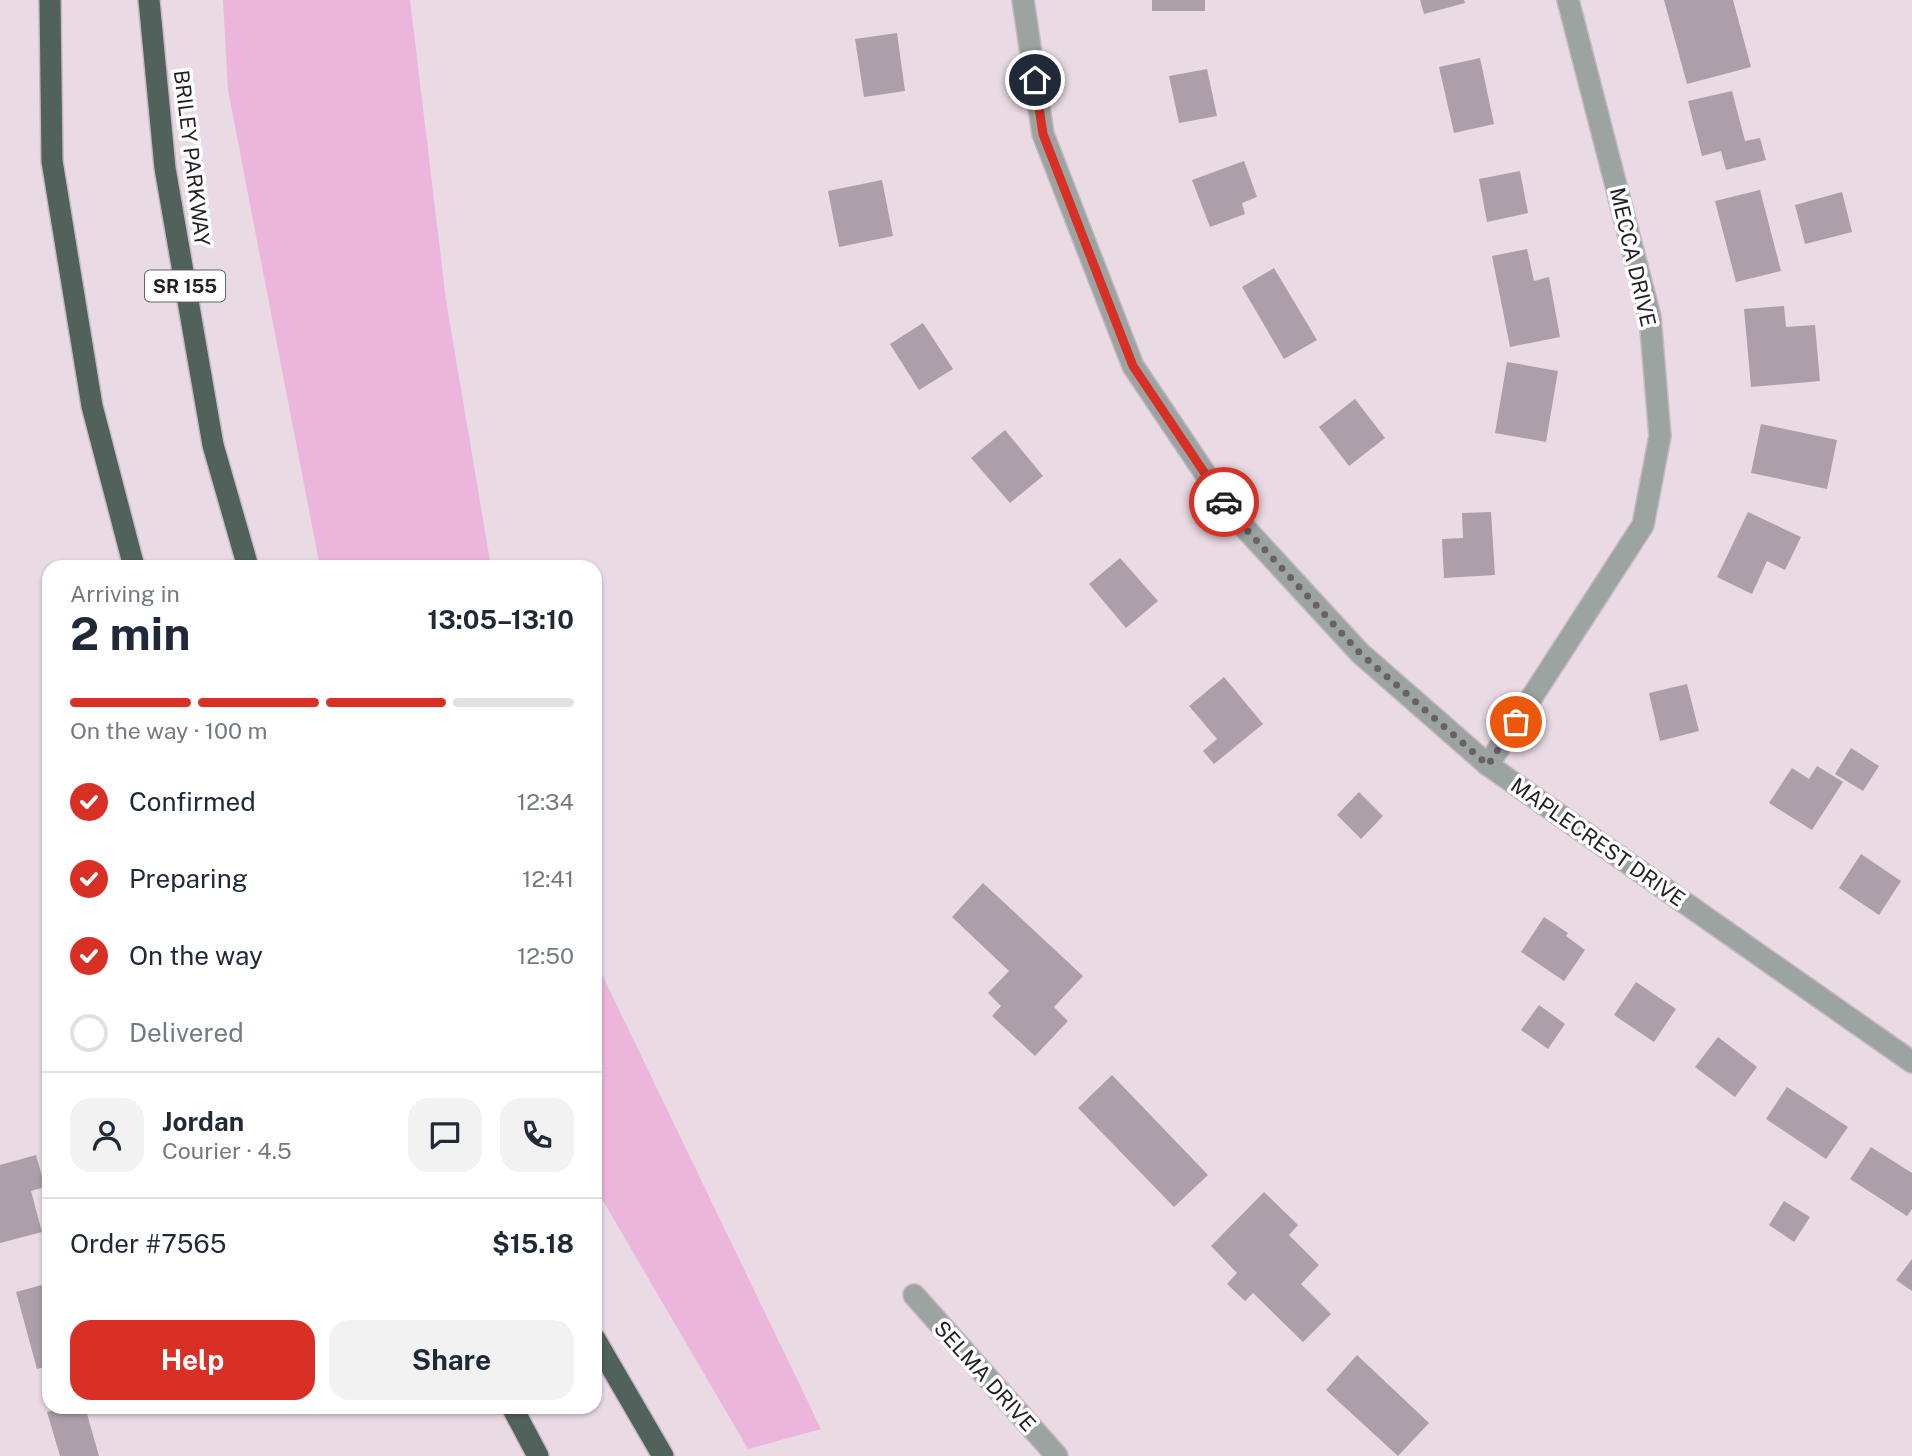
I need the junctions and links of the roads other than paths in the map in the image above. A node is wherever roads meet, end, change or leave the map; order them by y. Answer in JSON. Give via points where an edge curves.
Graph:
{"nodes":[{"id":1,"x":50,"y":0,"type":"edge"},
{"id":2,"x":149,"y":0,"type":"edge"},
{"id":3,"x":1023,"y":0,"type":"edge"},
{"id":4,"x":1568,"y":0,"type":"edge"},
{"id":5,"x":132,"y":560,"type":"edge"},
{"id":6,"x":245,"y":560,"type":"edge"},
{"id":7,"x":1488,"y":765,"type":"junction"},
{"id":8,"x":1912,"y":1062,"type":"edge"},
{"id":9,"x":914,"y":1295,"type":"dead end"},
{"id":10,"x":602,"y":1351,"type":"edge"},
{"id":11,"x":516,"y":1414,"type":"edge"},
{"id":12,"x":538,"y":1456,"type":"edge"},
{"id":13,"x":663,"y":1456,"type":"edge"},
{"id":14,"x":1056,"y":1456,"type":"edge"}],
"edges":[{"from":1,"to":5,"type":"highway","via":[[52,161],[92,406]]},
{"from":2,"to":6,"type":"highway","name":"BRILEY PARKWAY","number":"SR 155","via":[[164,168],[213,445]]},
{"from":3,"to":7,"type":"street","name":"MAPLECREST DRIVE","via":[[1043,134],[1133,366],[1233,515],[1360,653]]},
{"from":4,"to":7,"type":"street","name":"MECCA DRIVE","via":[[1650,317],[1660,436],[1643,525]]},
{"from":7,"to":8,"type":"street","name":"MAPLECREST DRIVE"},
{"from":9,"to":14,"type":"street","name":"SELMA DRIVE"},
{"from":10,"to":13,"type":"highway"},
{"from":11,"to":12,"type":"highway"}]}
